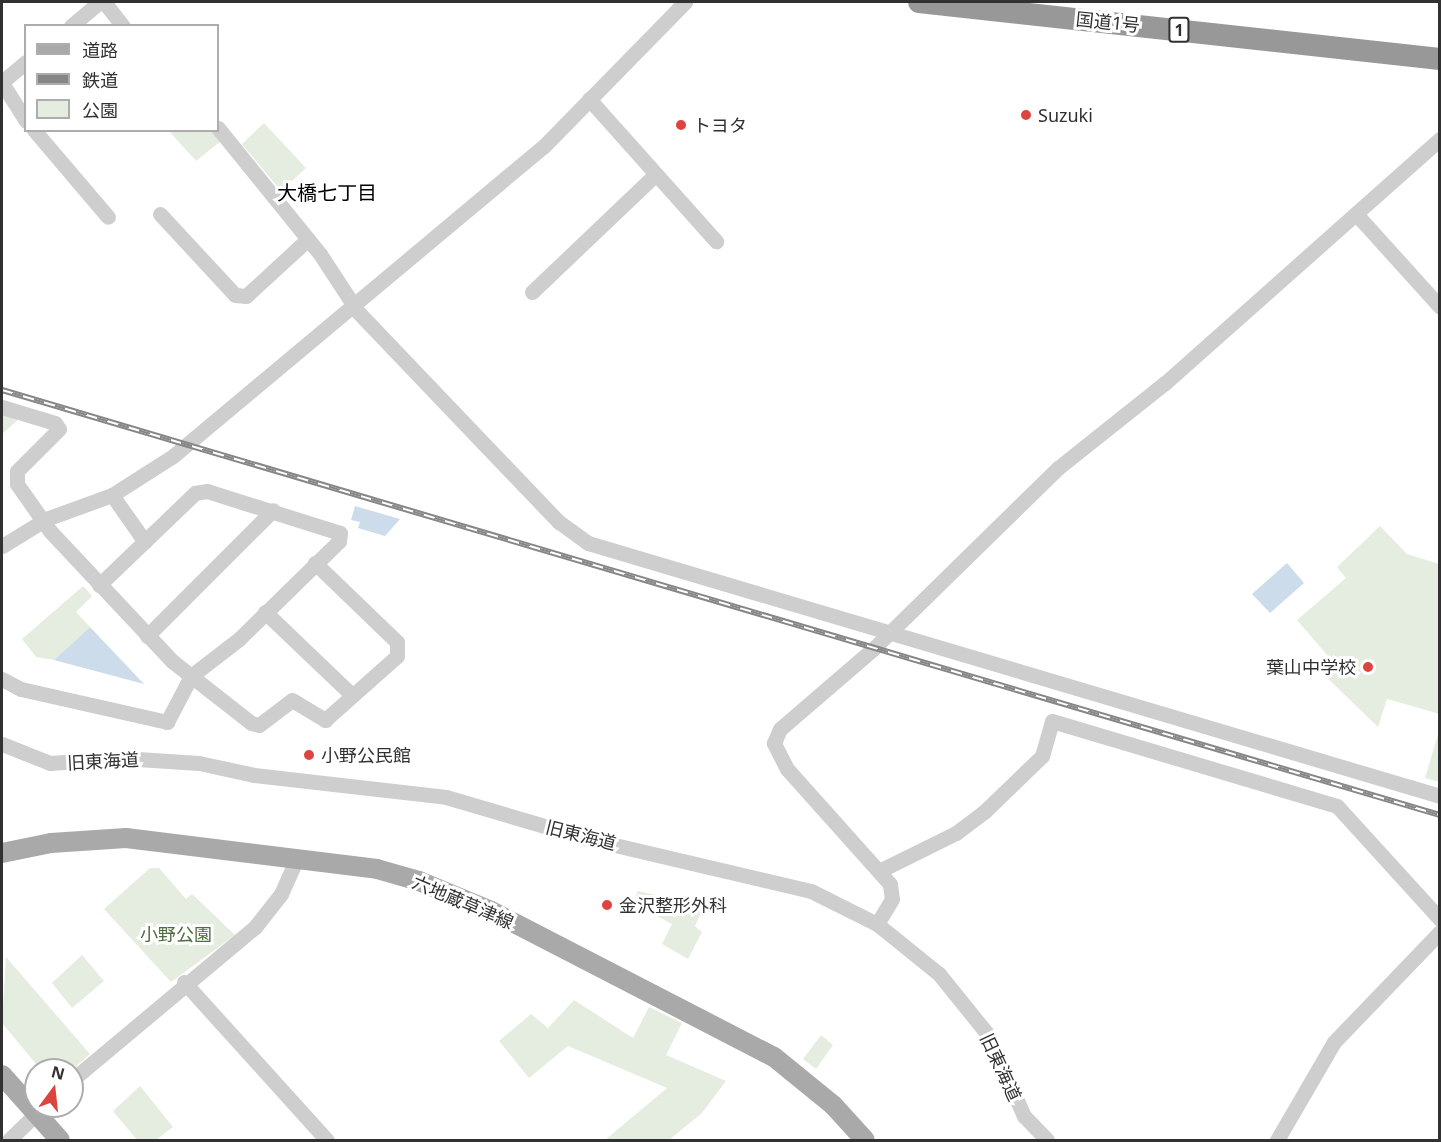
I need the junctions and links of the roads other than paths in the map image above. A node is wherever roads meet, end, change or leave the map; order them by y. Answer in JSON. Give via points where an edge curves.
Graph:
{"nodes":[{"id":1,"x":102,"y":2,"type":"edge"},
{"id":2,"x":685,"y":2,"type":"edge"},
{"id":3,"x":919,"y":2,"type":"edge"},
{"id":4,"x":73,"y":24,"type":"edge"},
{"id":5,"x":121,"y":24,"type":"edge"},
{"id":6,"x":1440,"y":59,"type":"edge"},
{"id":7,"x":24,"y":64,"type":"edge"},
{"id":8,"x":2,"y":82,"type":"edge"},
{"id":9,"x":589,"y":99,"type":"junction"},
{"id":10,"x":24,"y":118,"type":"edge"},
{"id":11,"x":219,"y":129,"type":"edge"},
{"id":12,"x":36,"y":132,"type":"edge"},
{"id":13,"x":1440,"y":139,"type":"edge"},
{"id":14,"x":655,"y":175,"type":"junction"},
{"id":15,"x":160,"y":214,"type":"dead end"},
{"id":16,"x":1357,"y":216,"type":"junction"},
{"id":17,"x":108,"y":217,"type":"dead end"},
{"id":18,"x":308,"y":239,"type":"junction"},
{"id":19,"x":716,"y":241,"type":"dead end"},
{"id":20,"x":532,"y":292,"type":"dead end"},
{"id":21,"x":350,"y":302,"type":"junction"},
{"id":22,"x":1440,"y":307,"type":"edge"},
{"id":23,"x":2,"y":407,"type":"edge"},
{"id":24,"x":112,"y":495,"type":"junction"},
{"id":25,"x":273,"y":510,"type":"junction"},
{"id":26,"x":46,"y":519,"type":"junction"},
{"id":27,"x":145,"y":542,"type":"junction"},
{"id":28,"x":2,"y":546,"type":"edge"},
{"id":29,"x":315,"y":563,"type":"junction"},
{"id":30,"x":99,"y":585,"type":"junction"},
{"id":31,"x":265,"y":612,"type":"junction"},
{"id":32,"x":887,"y":633,"type":"junction"},
{"id":33,"x":147,"y":636,"type":"junction"},
{"id":34,"x":191,"y":676,"type":"junction"},
{"id":35,"x":2,"y":679,"type":"edge"},
{"id":36,"x":352,"y":695,"type":"junction"},
{"id":37,"x":2,"y":744,"type":"edge"},
{"id":38,"x":1440,"y":795,"type":"edge"},
{"id":39,"x":2,"y":853,"type":"edge"},
{"id":40,"x":297,"y":858,"type":"junction"},
{"id":41,"x":879,"y":871,"type":"junction"},
{"id":42,"x":1440,"y":919,"type":"edge"},
{"id":43,"x":877,"y":924,"type":"junction"},
{"id":44,"x":1440,"y":932,"type":"edge"},
{"id":45,"x":184,"y":982,"type":"junction"},
{"id":46,"x":84,"y":1070,"type":"edge"},
{"id":47,"x":2,"y":1075,"type":"edge"},
{"id":48,"x":24,"y":1095,"type":"edge"},
{"id":49,"x":32,"y":1118,"type":"edge"},
{"id":50,"x":45,"y":1118,"type":"edge"},
{"id":51,"x":9,"y":1140,"type":"edge"},
{"id":52,"x":60,"y":1140,"type":"edge"},
{"id":53,"x":327,"y":1140,"type":"edge"},
{"id":54,"x":865,"y":1140,"type":"edge"},
{"id":55,"x":1047,"y":1140,"type":"edge"},
{"id":56,"x":1277,"y":1140,"type":"edge"}],
"edges":[{"from":1,"to":4,"type":"street"},
{"from":1,"to":5,"type":"street"},
{"from":2,"to":9,"type":"street"},
{"from":3,"to":6,"type":"highway","name":"国道1号","number":"1"},
{"from":7,"to":8,"type":"street"},
{"from":8,"to":10,"type":"street"},
{"from":9,"to":14,"type":"street"},
{"from":9,"to":21,"type":"street","via":[[501,183]]},
{"from":11,"to":18,"type":"street"},
{"from":12,"to":17,"type":"street"},
{"from":13,"to":16,"type":"street"},
{"from":14,"to":19,"type":"street"},
{"from":14,"to":20,"type":"street"},
{"from":15,"to":18,"type":"street","via":[[235,295],[246,296]]},
{"from":16,"to":22,"type":"street"},
{"from":16,"to":32,"type":"street","via":[[1165,383],[1058,468]]},
{"from":18,"to":21,"type":"street"},
{"from":21,"to":24,"type":"street","via":[[173,456]]},
{"from":21,"to":32,"type":"street","via":[[559,522],[588,543]]},
{"from":23,"to":26,"type":"street","via":[[55,423],[59,429],[17,471],[17,484]]},
{"from":24,"to":26,"type":"street"},
{"from":24,"to":27,"type":"street"},
{"from":25,"to":27,"type":"street","via":[[207,491],[195,493]]},
{"from":25,"to":29,"type":"street","via":[[340,533]]},
{"from":25,"to":33,"type":"street"},
{"from":26,"to":28,"type":"street"},
{"from":26,"to":30,"type":"street","via":[[50,531]]},
{"from":27,"to":30,"type":"street"},
{"from":29,"to":31,"type":"street"},
{"from":29,"to":36,"type":"street","via":[[399,648]]},
{"from":30,"to":33,"type":"street"},
{"from":31,"to":34,"type":"street"},
{"from":31,"to":36,"type":"street"},
{"from":32,"to":38,"type":"street"},
{"from":32,"to":41,"type":"street","via":[[780,729],[774,743],[787,769]]},
{"from":33,"to":34,"type":"street"},
{"from":34,"to":35,"type":"street","via":[[173,716],[161,723],[75,698],[21,689]]},
{"from":34,"to":36,"type":"street","via":[[259,725],[292,700],[325,720]]},
{"from":37,"to":43,"type":"street","name":"旧東海道","via":[[50,763],[122,758],[199,763],[254,775],[446,797],[585,838],[811,891]]},
{"from":39,"to":40,"type":"main road","name":"六地蔵草津線","via":[[51,843],[126,838]]},
{"from":40,"to":45,"type":"street","via":[[281,894],[255,927]]},
{"from":40,"to":54,"type":"main road","name":"六地蔵草津線","via":[[377,869],[491,911],[774,1057],[833,1105]]},
{"from":41,"to":42,"type":"street","via":[[956,833],[986,811],[1042,756],[1052,721],[1337,806]]},
{"from":41,"to":43,"type":"street","via":[[890,884],[892,899]]},
{"from":43,"to":55,"type":"street","name":"旧東海道","via":[[910,948],[972,1010],[989,1036],[1024,1116]]},
{"from":44,"to":56,"type":"street","via":[[1334,1042]]},
{"from":45,"to":46,"type":"street"},
{"from":45,"to":53,"type":"street"},
{"from":47,"to":48,"type":"main road"},
{"from":49,"to":51,"type":"street"},
{"from":50,"to":52,"type":"main road"}]}
